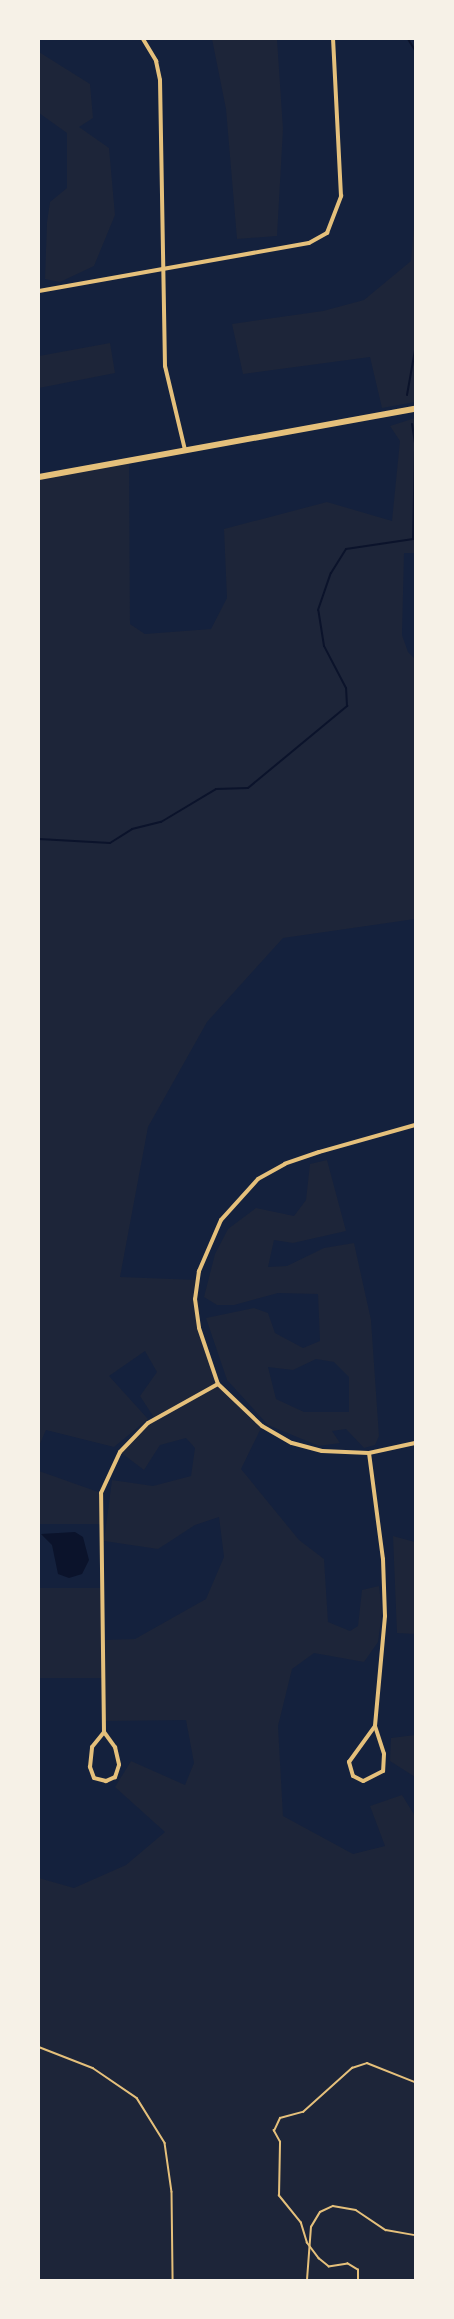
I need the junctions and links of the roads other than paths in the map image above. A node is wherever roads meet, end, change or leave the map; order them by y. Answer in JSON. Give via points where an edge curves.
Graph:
{"nodes":[{"id":1,"x":143,"y":39,"type":"edge"},
{"id":2,"x":333,"y":39,"type":"edge"},
{"id":3,"x":163,"y":267,"type":"junction"},
{"id":4,"x":39,"y":291,"type":"edge"},
{"id":5,"x":415,"y":409,"type":"edge"},
{"id":6,"x":185,"y":450,"type":"junction"},
{"id":7,"x":39,"y":477,"type":"edge"},
{"id":8,"x":415,"y":1125,"type":"edge"},
{"id":9,"x":218,"y":1384,"type":"junction"},
{"id":10,"x":415,"y":1443,"type":"edge"},
{"id":11,"x":369,"y":1453,"type":"junction"},
{"id":12,"x":375,"y":1726,"type":"junction"},
{"id":13,"x":104,"y":1732,"type":"junction"}],
"edges":[{"from":1,"to":3,"type":"street","via":[[156,61],[160,80]]},
{"from":2,"to":3,"type":"street","via":[[341,196],[327,233],[309,243]]},
{"from":3,"to":4,"type":"street"},
{"from":3,"to":6,"type":"street","via":[[165,366]]},
{"from":5,"to":6,"type":"main road"},
{"from":6,"to":7,"type":"main road"},
{"from":8,"to":9,"type":"street","via":[[285,1164],[258,1179],[221,1220],[200,1269],[195,1299],[199,1328]]},
{"from":9,"to":11,"type":"street","via":[[262,1426],[292,1443],[322,1451]]},
{"from":9,"to":13,"type":"street","via":[[148,1423],[120,1452],[101,1493]]},
{"from":10,"to":11,"type":"street"},
{"from":11,"to":12,"type":"street","via":[[383,1559],[385,1616]]},
{"from":12,"to":12,"type":"street","via":[[349,1762],[353,1776],[363,1781],[383,1771],[384,1754]]},
{"from":13,"to":13,"type":"street","via":[[115,1747],[120,1765],[115,1777],[106,1781],[94,1778],[90,1767],[92,1747]]}]}
